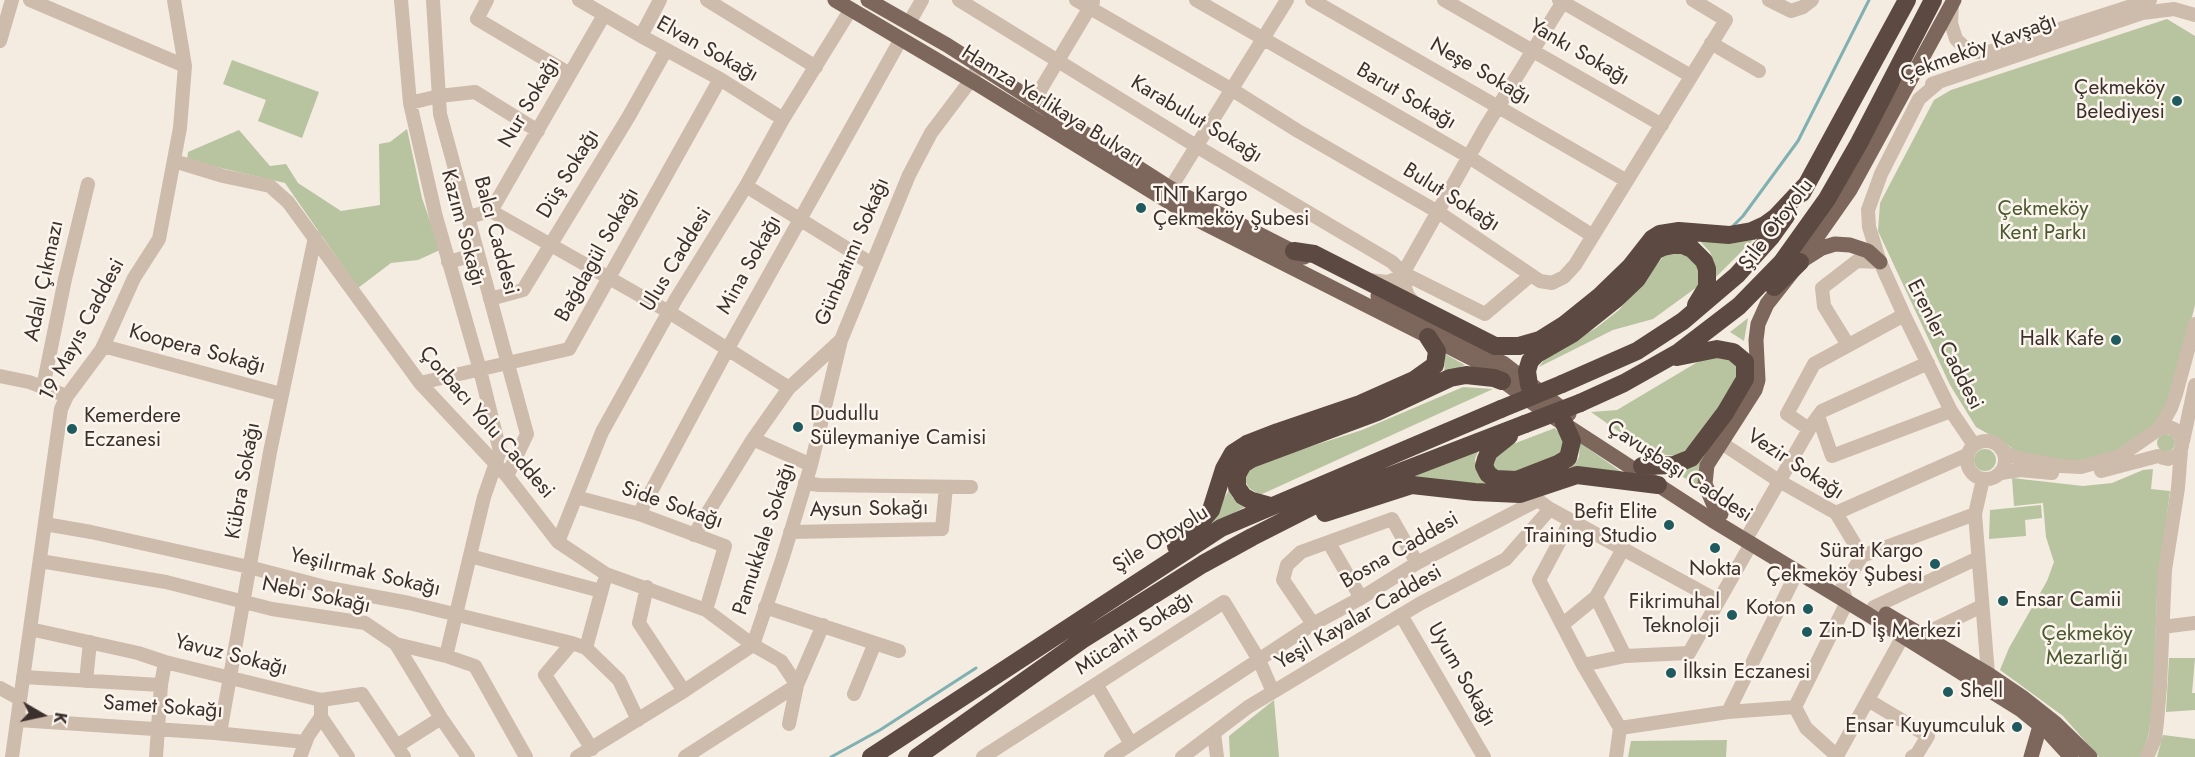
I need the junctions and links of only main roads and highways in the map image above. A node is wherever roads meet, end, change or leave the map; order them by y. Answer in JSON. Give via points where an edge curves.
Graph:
{"nodes":[{"id":1,"x":835,"y":0,"type":"edge"},
{"id":2,"x":868,"y":0,"type":"edge"},
{"id":3,"x":1907,"y":0,"type":"edge"},
{"id":4,"x":1933,"y":0,"type":"edge"},
{"id":5,"x":1953,"y":2,"type":"edge"},
{"id":6,"x":1808,"y":184,"type":"junction"},
{"id":7,"x":1167,"y":194,"type":"junction"},
{"id":8,"x":1294,"y":251,"type":"junction"},
{"id":9,"x":1800,"y":262,"type":"junction"},
{"id":10,"x":1880,"y":262,"type":"road end"},
{"id":11,"x":1690,"y":315,"type":"junction"},
{"id":12,"x":1701,"y":336,"type":"junction"},
{"id":13,"x":1428,"y":337,"type":"junction"},
{"id":14,"x":1667,"y":359,"type":"junction"},
{"id":15,"x":1502,"y":381,"type":"junction"},
{"id":16,"x":1529,"y":385,"type":"junction"},
{"id":17,"x":1564,"y":423,"type":"junction"},
{"id":18,"x":1525,"y":424,"type":"junction"},
{"id":19,"x":1642,"y":465,"type":"junction"},
{"id":20,"x":1658,"y":485,"type":"junction"},
{"id":21,"x":1270,"y":506,"type":"junction"},
{"id":22,"x":1721,"y":514,"type":"junction"},
{"id":23,"x":1252,"y":537,"type":"junction"},
{"id":24,"x":1751,"y":538,"type":"junction"},
{"id":25,"x":1844,"y":595,"type":"junction"},
{"id":26,"x":1114,"y":597,"type":"junction"},
{"id":27,"x":1872,"y":611,"type":"junction"},
{"id":28,"x":2039,"y":720,"type":"junction"},
{"id":29,"x":872,"y":757,"type":"edge"},
{"id":30,"x":917,"y":757,"type":"edge"},
{"id":31,"x":2023,"y":757,"type":"edge"},
{"id":32,"x":2031,"y":757,"type":"edge"},
{"id":33,"x":2071,"y":757,"type":"edge"},
{"id":34,"x":2090,"y":757,"type":"edge"}],
"edges":[{"from":1,"to":7,"type":"main road","name":"Hamza Yerlikaya Bulvarı"},
{"from":2,"to":7,"type":"main road","name":"Hamza Yerlikaya Bulvarı","via":[[1034,100]]},
{"from":3,"to":6,"type":"highway","name":"Şile Otoyolu"},
{"from":4,"to":12,"type":"highway","name":"Şile Otoyolu","via":[[1827,199],[1782,262],[1739,306]]},
{"from":5,"to":9,"type":"main road","name":"Çekmeköy Kavşağı","via":[[1850,190]]},
{"from":6,"to":8,"type":"highway","via":[[1776,217],[1752,231],[1729,235],[1679,231],[1660,234],[1600,296],[1564,325],[1540,340],[1512,347],[1495,346],[1314,254]]},
{"from":6,"to":11,"type":"highway","name":"Şile Otoyolu","via":[[1753,258]]},
{"from":7,"to":8,"type":"main road","name":"Hamza Yerlikaya Bulvarı","via":[[1219,214]]},
{"from":7,"to":13,"type":"main road","name":"Hamza Yerlikaya Bulvarı","via":[[1200,221]]},
{"from":8,"to":16,"type":"main road","name":"Hamza Yerlikaya Bulvarı","via":[[1503,363]]},
{"from":9,"to":10,"type":"main road","via":[[1835,244],[1868,251]]},
{"from":9,"to":12,"type":"highway","via":[[1739,317]]},
{"from":9,"to":22,"type":"main road","name":"Çekmeköy Kavşağı","via":[[1762,314],[1756,340],[1755,390],[1707,465],[1708,494]]},
{"from":11,"to":16,"type":"highway","via":[[1707,287],[1704,261],[1683,245],[1664,247],[1655,251],[1637,279],[1616,299],[1530,361]]},
{"from":11,"to":21,"type":"highway","name":"Şile Otoyolu","bridge":true,"via":[[1636,351]]},
{"from":12,"to":14,"type":"highway","name":"Şile Otoyolu"},
{"from":13,"to":15,"type":"main road","name":"Hamza Yerlikaya Bulvarı","via":[[1473,359]]},
{"from":13,"to":26,"type":"highway","via":[[1437,351],[1435,365],[1414,380],[1247,444],[1233,453],[1212,510],[1188,537]]},
{"from":14,"to":18,"type":"highway","name":"Şile Otoyolu","bridge":true,"via":[[1624,383]]},
{"from":14,"to":19,"type":"highway","via":[[1709,350],[1733,352],[1745,362],[1745,379],[1691,458],[1674,465]]},
{"from":15,"to":17,"type":"main road","name":"Çavuşbaşı Caddesi"},
{"from":15,"to":21,"type":"highway","via":[[1466,375],[1450,378],[1377,412],[1251,459],[1237,476],[1237,487],[1243,496]]},
{"from":16,"to":19,"type":"main road","name":"Çavuşbaşı Caddesi"},
{"from":17,"to":18,"type":"highway","via":[[1572,441],[1568,458],[1517,480],[1495,479],[1484,466],[1489,452]]},
{"from":17,"to":20,"type":"main road","name":"Çavuşbaşı Caddesi"},
{"from":18,"to":23,"type":"highway","name":"Şile Otoyolu","via":[[1317,504]]},
{"from":19,"to":22,"type":"main road","name":"Çavuşbaşı Caddesi"},
{"from":20,"to":23,"type":"highway","via":[[1577,475],[1520,494],[1412,485]]},
{"from":20,"to":24,"type":"main road","name":"Çavuşbaşı Caddesi"},
{"from":21,"to":26,"type":"highway","name":"Şile Otoyolu","via":[[1221,528]]},
{"from":22,"to":24,"type":"main road","name":"Çavuşbaşı Caddesi"},
{"from":23,"to":30,"type":"highway","name":"Şile Otoyolu","via":[[1082,640]]},
{"from":24,"to":25,"type":"main road","name":"Çavuşbaşı Caddesi"},
{"from":24,"to":25,"type":"main road","name":"Çavuşbaşı Caddesi","via":[[1797,572]]},
{"from":25,"to":27,"type":"main road","name":"Çavuşbaşı Caddesi"},
{"from":26,"to":29,"type":"highway","name":"Şile Otoyolu"},
{"from":27,"to":28,"type":"main road","name":"Çavuşbaşı Caddesi","via":[[1902,636]]},
{"from":27,"to":28,"type":"main road","name":"Çavuşbaşı Caddesi","via":[[1988,674]]},
{"from":28,"to":31,"type":"main road"},
{"from":28,"to":32,"type":"main road"},
{"from":28,"to":33,"type":"main road","name":"Çavuşbaşı Caddesi"},
{"from":28,"to":34,"type":"main road","name":"Çavuşbaşı Caddesi"}]}
